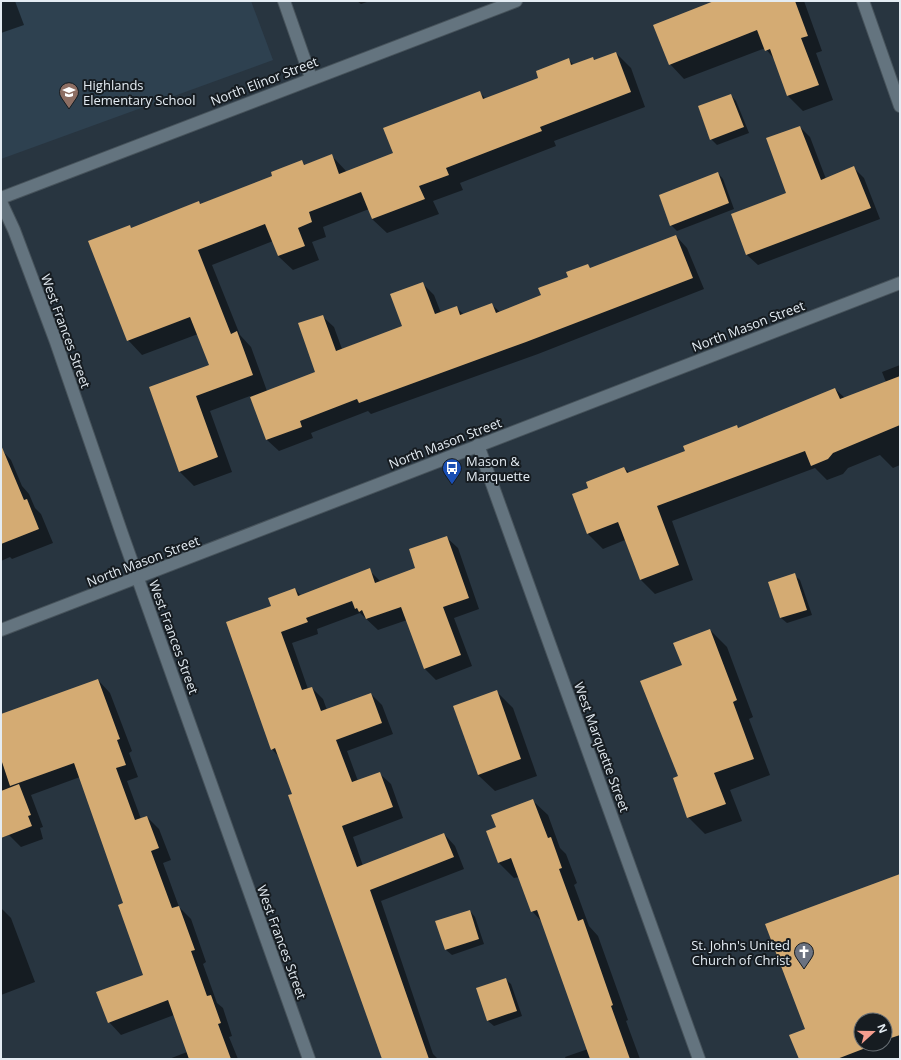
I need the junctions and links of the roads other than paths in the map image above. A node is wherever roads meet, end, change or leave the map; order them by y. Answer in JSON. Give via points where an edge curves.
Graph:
{"nodes":[{"id":1,"x":284,"y":1,"type":"edge"},
{"id":2,"x":516,"y":1,"type":"edge"},
{"id":3,"x":863,"y":1,"type":"edge"},
{"id":4,"x":311,"y":78,"type":"junction"},
{"id":5,"x":900,"y":106,"type":"edge"},
{"id":6,"x":1,"y":198,"type":"edge"},
{"id":7,"x":1,"y":202,"type":"edge"},
{"id":8,"x":900,"y":283,"type":"edge"},
{"id":9,"x":478,"y":445,"type":"junction"},
{"id":10,"x":137,"y":577,"type":"junction"},
{"id":11,"x":1,"y":630,"type":"edge"},
{"id":12,"x":309,"y":1059,"type":"edge"},
{"id":13,"x":699,"y":1059,"type":"edge"}],
"edges":[{"from":1,"to":4,"type":"street"},
{"from":2,"to":4,"type":"street","name":"North Elinor Street"},
{"from":3,"to":5,"type":"street"},
{"from":4,"to":6,"type":"street","name":"North Elinor Street"},
{"from":7,"to":10,"type":"street","name":"West Frances Street","via":[[56,342]]},
{"from":8,"to":9,"type":"street","name":"North Mason Street"},
{"from":9,"to":10,"type":"street","name":"North Mason Street"},
{"from":9,"to":13,"type":"street","name":"West Marquette Street"},
{"from":10,"to":11,"type":"street","name":"North Mason Street"},
{"from":10,"to":12,"type":"street","name":"West Frances Street"}]}
